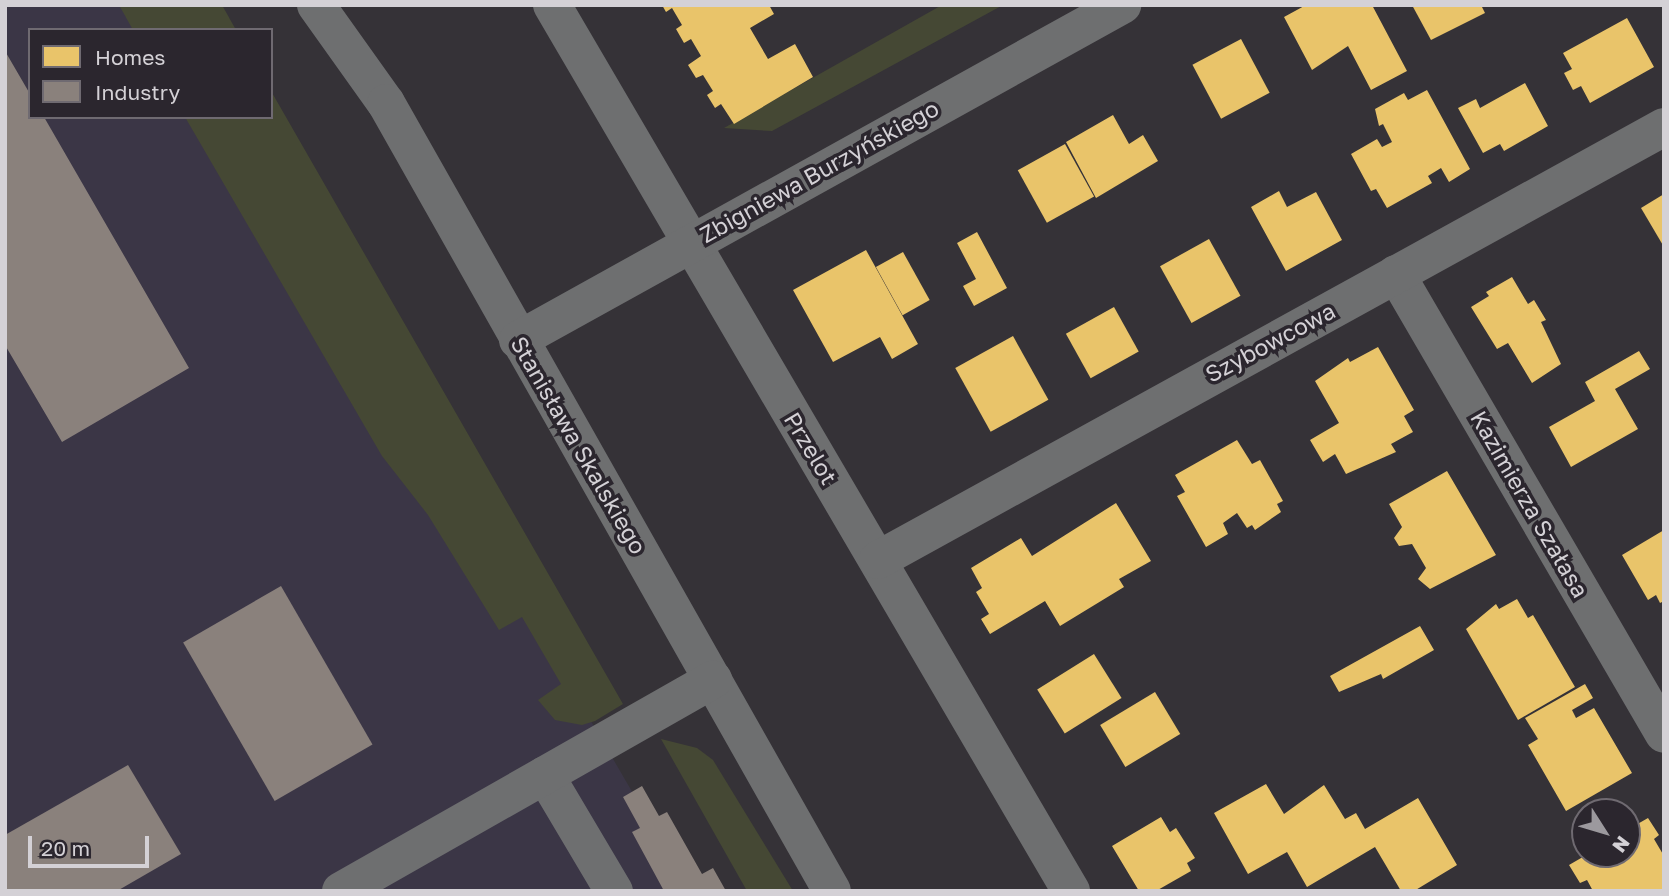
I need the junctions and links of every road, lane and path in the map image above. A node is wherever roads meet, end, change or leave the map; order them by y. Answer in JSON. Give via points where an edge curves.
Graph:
{"nodes":[{"id":1,"x":316,"y":5,"type":"edge"},
{"id":2,"x":552,"y":5,"type":"edge"},
{"id":3,"x":1122,"y":5,"type":"edge"},
{"id":4,"x":1065,"y":19,"type":"edge"},
{"id":5,"x":1664,"y":127,"type":"edge"},
{"id":6,"x":689,"y":243,"type":"junction"},
{"id":7,"x":1396,"y":274,"type":"junction"},
{"id":8,"x":518,"y":340,"type":"junction"},
{"id":9,"x":878,"y":560,"type":"junction"},
{"id":10,"x":713,"y":680,"type":"junction"},
{"id":11,"x":1664,"y":734,"type":"edge"},
{"id":12,"x":545,"y":775,"type":"junction"},
{"id":13,"x":341,"y":891,"type":"edge"},
{"id":14,"x":614,"y":891,"type":"edge"},
{"id":15,"x":832,"y":891,"type":"edge"},
{"id":16,"x":1071,"y":891,"type":"edge"}],
"edges":[{"from":1,"to":8,"type":"street","name":"Stanisława Skalskiego","via":[[386,103]]},
{"from":2,"to":6,"type":"street","name":"Przelot"},
{"from":3,"to":4,"type":"street","name":"Zbigniewa Burzyńskiego"},
{"from":4,"to":6,"type":"street","name":"Zbigniewa Burzyńskiego"},
{"from":5,"to":7,"type":"street","name":"Szybowcowa"},
{"from":6,"to":8,"type":"street","name":"Zbigniewa Burzyńskiego"},
{"from":6,"to":9,"type":"street","name":"Przelot"},
{"from":7,"to":9,"type":"street","name":"Szybowcowa"},
{"from":7,"to":11,"type":"street","name":"Kazimierza Szałasa"},
{"from":8,"to":10,"type":"street","name":"Stanisława Skalskiego"},
{"from":9,"to":16,"type":"street","name":"Przelot"},
{"from":10,"to":12,"type":"street"},
{"from":10,"to":15,"type":"street","name":"Stanisława Skalskiego"},
{"from":12,"to":13,"type":"street"},
{"from":12,"to":14,"type":"street"}]}
